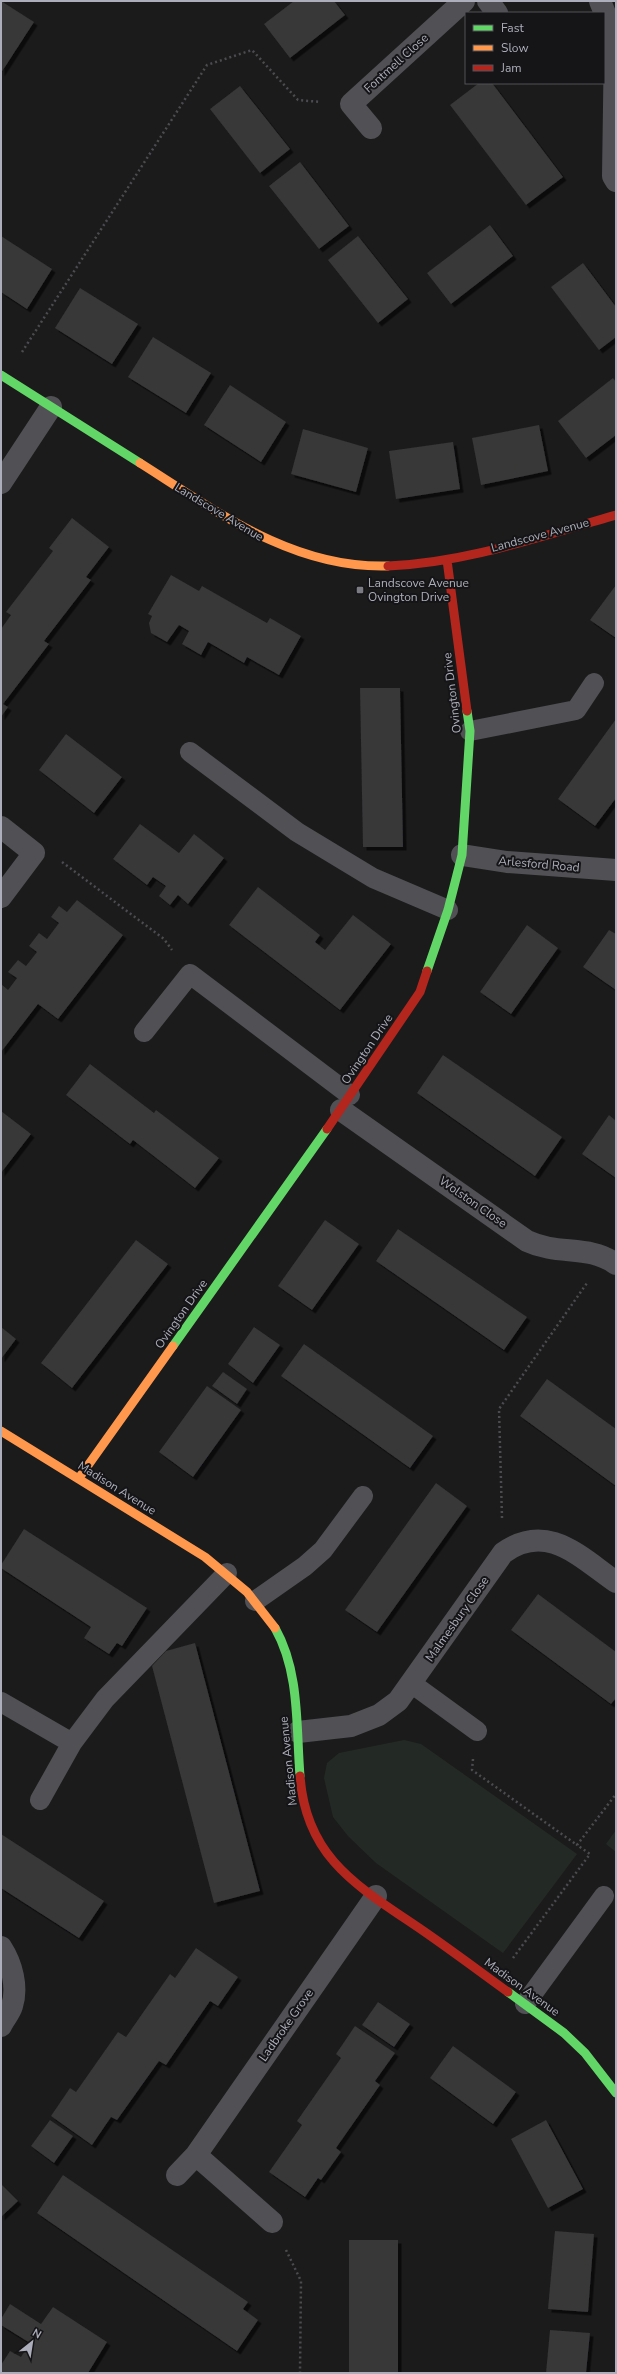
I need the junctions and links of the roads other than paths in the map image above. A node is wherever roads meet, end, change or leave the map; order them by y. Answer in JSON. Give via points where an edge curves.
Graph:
{"nodes":[{"id":1,"x":464,"y":1,"type":"edge"},
{"id":2,"x":488,"y":1,"type":"edge"},
{"id":3,"x":600,"y":1,"type":"edge"},
{"id":4,"x":496,"y":12,"type":"edge"},
{"id":5,"x":605,"y":12,"type":"edge"},
{"id":6,"x":605,"y":13,"type":"edge"},
{"id":7,"x":616,"y":38,"type":"edge"},
{"id":8,"x":371,"y":128,"type":"dead end"},
{"id":9,"x":616,"y":181,"type":"edge"},
{"id":10,"x":3,"y":377,"type":"edge"},
{"id":11,"x":51,"y":407,"type":"junction"},
{"id":12,"x":1,"y":483,"type":"edge"},
{"id":13,"x":616,"y":516,"type":"edge"},
{"id":14,"x":447,"y":560,"type":"junction"},
{"id":15,"x":594,"y":683,"type":"dead end"},
{"id":16,"x":470,"y":731,"type":"junction"},
{"id":17,"x":190,"y":752,"type":"dead end"},
{"id":18,"x":1,"y":828,"type":"edge"},
{"id":19,"x":462,"y":855,"type":"junction"},
{"id":20,"x":616,"y":870,"type":"edge"},
{"id":21,"x":1,"y":897,"type":"edge"},
{"id":22,"x":448,"y":910,"type":"junction"},
{"id":23,"x":144,"y":1032,"type":"dead end"},
{"id":24,"x":346,"y":1102,"type":"junction"},
{"id":25,"x":611,"y":1260,"type":"edge"},
{"id":26,"x":1,"y":1431,"type":"edge"},
{"id":27,"x":79,"y":1478,"type":"junction"},
{"id":28,"x":363,"y":1496,"type":"dead end"},
{"id":29,"x":227,"y":1573,"type":"junction"},
{"id":30,"x":616,"y":1582,"type":"edge"},
{"id":31,"x":255,"y":1602,"type":"junction"},
{"id":32,"x":412,"y":1683,"type":"junction"},
{"id":33,"x":1,"y":1702,"type":"edge"},
{"id":34,"x":477,"y":1731,"type":"road end"},
{"id":35,"x":298,"y":1732,"type":"junction"},
{"id":36,"x":72,"y":1743,"type":"junction"},
{"id":37,"x":40,"y":1800,"type":"dead end"},
{"id":38,"x":376,"y":1896,"type":"junction"},
{"id":39,"x":604,"y":1896,"type":"dead end"},
{"id":40,"x":1,"y":1947,"type":"edge"},
{"id":41,"x":525,"y":2004,"type":"junction"},
{"id":42,"x":1,"y":2026,"type":"edge"},
{"id":43,"x":616,"y":2092,"type":"edge"},
{"id":44,"x":196,"y":2155,"type":"junction"},
{"id":45,"x":177,"y":2175,"type":"dead end"},
{"id":46,"x":272,"y":2222,"type":"road end"}],
"edges":[{"from":1,"to":8,"type":"street","name":"Fontmell Close","via":[[351,104]]},
{"from":2,"to":4,"type":"street"},
{"from":3,"to":5,"type":"street"},
{"from":6,"to":7,"type":"street"},
{"from":7,"to":9,"type":"street","via":[[613,176]]},
{"from":10,"to":11,"type":"street","name":"Landscove Avenue"},
{"from":11,"to":12,"type":"street"},
{"from":11,"to":14,"type":"street","name":"Landscove Avenue","via":[[237,525],[289,549],[345,563],[373,565]]},
{"from":13,"to":14,"type":"street","name":"Landscove Avenue"},
{"from":14,"to":16,"type":"street","name":"Ovington Drive"},
{"from":15,"to":16,"type":"lane","via":[[576,710]]},
{"from":16,"to":19,"type":"street","name":"Ovington Drive"},
{"from":17,"to":22,"type":"lane","via":[[297,832],[373,878]]},
{"from":18,"to":21,"type":"street","via":[[34,853]]},
{"from":19,"to":20,"type":"street","name":"Arlesford Road","via":[[545,866]]},
{"from":19,"to":22,"type":"street","name":"Ovington Drive"},
{"from":22,"to":24,"type":"street","name":"Ovington Drive","via":[[420,992]]},
{"from":23,"to":24,"type":"lane","via":[[190,974]]},
{"from":24,"to":25,"type":"street","name":"Wolston Close","via":[[527,1241],[556,1250],[584,1251]]},
{"from":24,"to":27,"type":"street","name":"Ovington Drive"},
{"from":26,"to":27,"type":"street","name":"Madison Avenue"},
{"from":27,"to":29,"type":"street","name":"Madison Avenue"},
{"from":28,"to":31,"type":"lane","via":[[323,1550]]},
{"from":29,"to":31,"type":"street","name":"Madison Avenue"},
{"from":29,"to":36,"type":"lane","via":[[110,1694]]},
{"from":30,"to":32,"type":"street","name":"Malmesbury Close","via":[[562,1545],[550,1541],[526,1541],[514,1545],[503,1553]]},
{"from":31,"to":35,"type":"street","name":"Madison Avenue","via":[[281,1642],[291,1670]]},
{"from":32,"to":34,"type":"lane"},
{"from":32,"to":35,"type":"street","name":"Malmesbury Close","via":[[398,1701],[379,1715],[351,1726]]},
{"from":33,"to":36,"type":"lane"},
{"from":35,"to":38,"type":"street","name":"Madison Avenue","via":[[304,1807],[314,1834],[330,1858]]},
{"from":36,"to":37,"type":"lane"},
{"from":38,"to":41,"type":"street","name":"Madison Avenue"},
{"from":38,"to":44,"type":"street","name":"Ladbroke Grove"},
{"from":39,"to":41,"type":"lane"},
{"from":40,"to":42,"type":"street","via":[[12,1972],[14,1989],[12,2006]]},
{"from":41,"to":43,"type":"street","name":"Madison Avenue","via":[[580,2048]]},
{"from":44,"to":45,"type":"street","name":"Ladbroke Grove"},
{"from":44,"to":46,"type":"street"}]}
